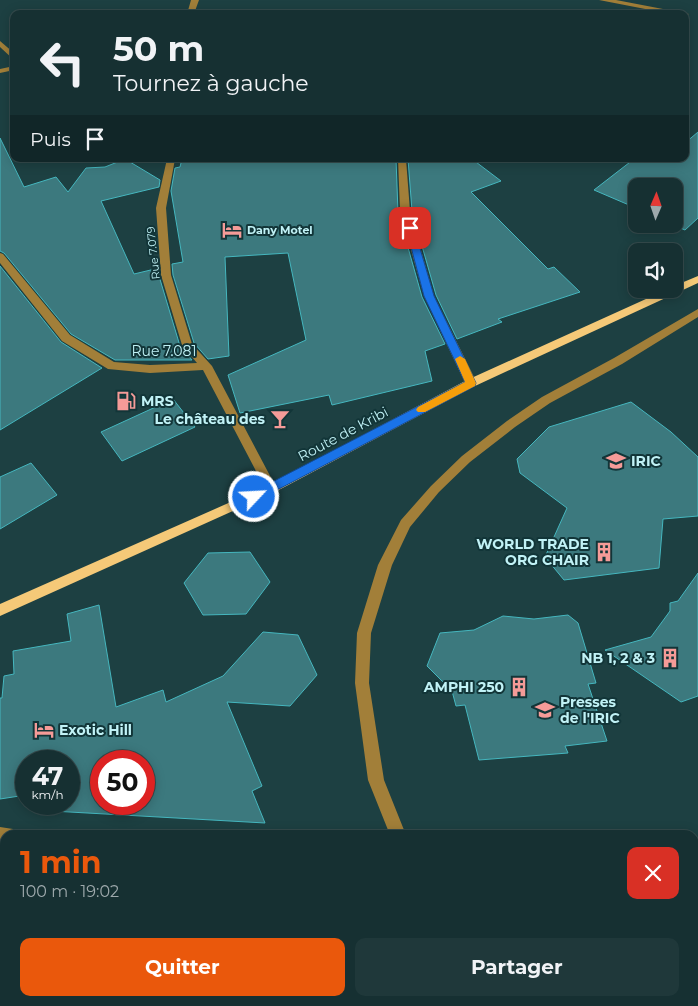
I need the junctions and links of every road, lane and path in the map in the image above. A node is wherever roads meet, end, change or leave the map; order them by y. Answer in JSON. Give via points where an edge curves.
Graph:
{"nodes":[{"id":1,"x":603,"y":0,"type":"edge"},
{"id":2,"x":662,"y":10,"type":"edge"},
{"id":3,"x":689,"y":15,"type":"edge"},
{"id":4,"x":695,"y":16,"type":"dead end"},
{"id":5,"x":0,"y":43,"type":"edge"},
{"id":6,"x":10,"y":54,"type":"edge"},
{"id":7,"x":170,"y":162,"type":"edge"},
{"id":8,"x":402,"y":162,"type":"edge"},
{"id":9,"x":0,"y":256,"type":"edge"},
{"id":10,"x":698,"y":279,"type":"edge"},
{"id":11,"x":698,"y":312,"type":"edge"},
{"id":12,"x":206,"y":366,"type":"junction"},
{"id":13,"x":471,"y":383,"type":"junction"},
{"id":14,"x":271,"y":489,"type":"junction"},
{"id":15,"x":0,"y":610,"type":"edge"},
{"id":16,"x":396,"y":830,"type":"edge"}],
"edges":[{"from":1,"to":2,"type":"street"},
{"from":3,"to":4,"type":"street"},
{"from":5,"to":6,"type":"street"},
{"from":7,"to":12,"type":"street","name":"Rue 7.079","via":[[161,208],[166,275],[187,345]]},
{"from":8,"to":13,"type":"street","via":[[405,212],[429,296]]},
{"from":9,"to":12,"type":"street","name":"Rue 7.081","via":[[66,338],[112,366],[150,369]]},
{"from":10,"to":13,"type":"main road","name":"Route de Kribi"},
{"from":11,"to":16,"type":"street","via":[[546,400],[511,424],[466,459],[405,524],[385,565],[364,633],[362,683],[376,780]]},
{"from":12,"to":14,"type":"street","name":"Rue 7.081"},
{"from":13,"to":14,"type":"main road","name":"Route de Kribi"},
{"from":14,"to":15,"type":"main road","name":"Route de Kribi"}]}
